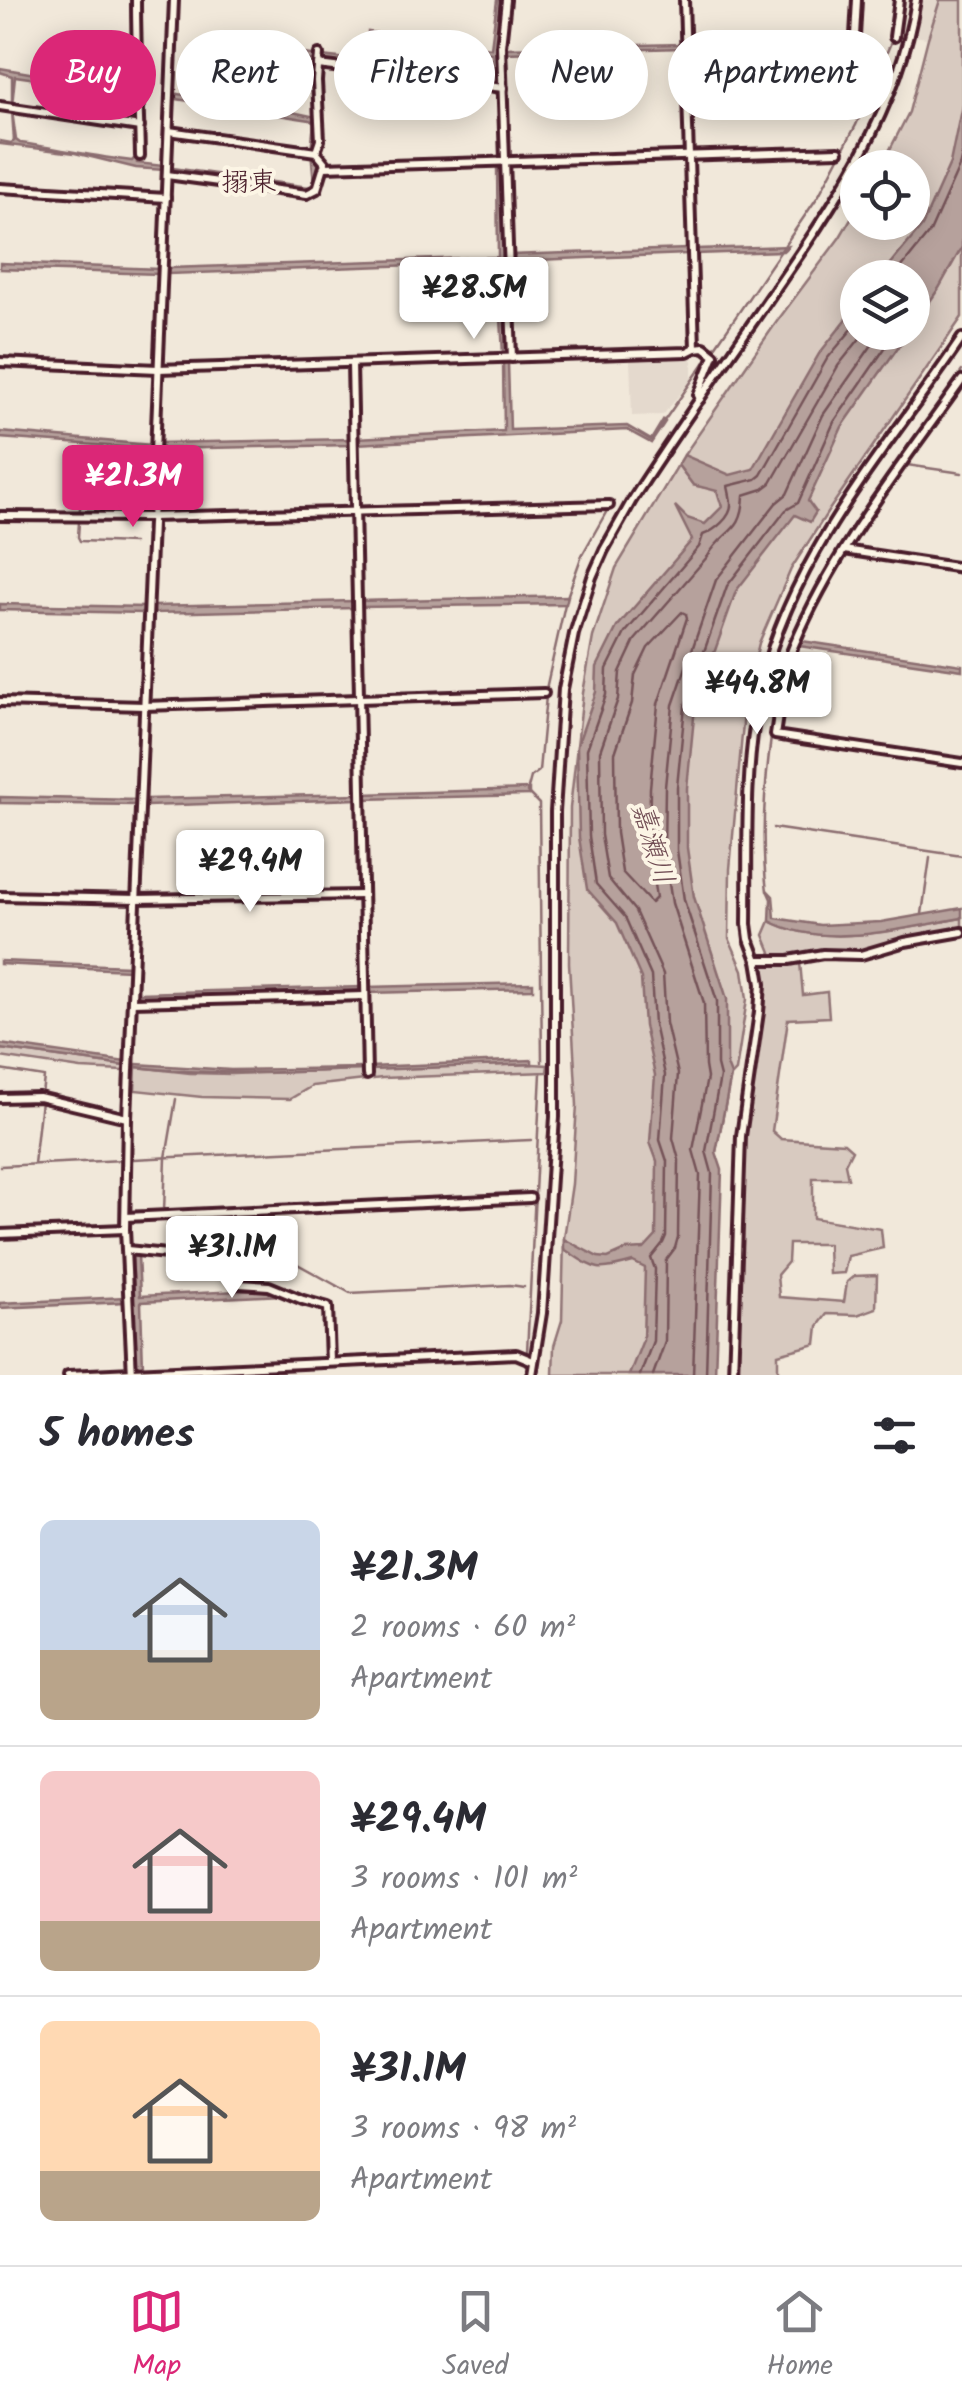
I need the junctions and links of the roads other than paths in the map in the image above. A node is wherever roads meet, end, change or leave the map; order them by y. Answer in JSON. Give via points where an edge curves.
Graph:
{"nodes":[{"id":1,"x":136,"y":0,"type":"edge"},
{"id":2,"x":174,"y":0,"type":"edge"},
{"id":3,"x":506,"y":0,"type":"edge"},
{"id":4,"x":684,"y":0,"type":"edge"},
{"id":5,"x":857,"y":0,"type":"edge"},
{"id":6,"x":900,"y":0,"type":"edge"},
{"id":7,"x":916,"y":0,"type":"edge"},
{"id":8,"x":855,"y":30,"type":"edge"},
{"id":9,"x":894,"y":37,"type":"dead end"},
{"id":10,"x":319,"y":54,"type":"dead end"},
{"id":11,"x":318,"y":65,"type":"junction"},
{"id":12,"x":503,"y":88,"type":"junction"},
{"id":13,"x":0,"y":106,"type":"edge"},
{"id":14,"x":140,"y":127,"type":"junction"},
{"id":15,"x":168,"y":131,"type":"junction"},
{"id":16,"x":839,"y":151,"type":"dead end"},
{"id":17,"x":316,"y":152,"type":"junction"},
{"id":18,"x":140,"y":156,"type":"dead end"},
{"id":19,"x":690,"y":156,"type":"junction"},
{"id":20,"x":506,"y":162,"type":"junction"},
{"id":21,"x":324,"y":167,"type":"junction"},
{"id":22,"x":167,"y":175,"type":"junction"},
{"id":23,"x":0,"y":188,"type":"edge"},
{"id":24,"x":166,"y":198,"type":"junction"},
{"id":25,"x":962,"y":338,"type":"edge"},
{"id":26,"x":695,"y":348,"type":"junction"},
{"id":27,"x":512,"y":358,"type":"junction"},
{"id":28,"x":0,"y":362,"type":"edge"},
{"id":29,"x":352,"y":364,"type":"junction"},
{"id":30,"x":158,"y":369,"type":"junction"},
{"id":31,"x":962,"y":380,"type":"edge"},
{"id":32,"x":700,"y":400,"type":"junction"},
{"id":33,"x":609,"y":504,"type":"dead end"},
{"id":34,"x":354,"y":512,"type":"junction"},
{"id":35,"x":0,"y":516,"type":"edge"},
{"id":36,"x":151,"y":517,"type":"junction"},
{"id":37,"x":844,"y":550,"type":"junction"},
{"id":38,"x":962,"y":568,"type":"edge"},
{"id":39,"x":544,"y":694,"type":"dead end"},
{"id":40,"x":358,"y":700,"type":"junction"},
{"id":41,"x":0,"y":702,"type":"edge"},
{"id":42,"x":144,"y":706,"type":"junction"},
{"id":43,"x":962,"y":763,"type":"edge"},
{"id":44,"x":362,"y":895,"type":"junction"},
{"id":45,"x":0,"y":896,"type":"edge"},
{"id":46,"x":137,"y":899,"type":"junction"},
{"id":47,"x":962,"y":932,"type":"edge"},
{"id":48,"x":757,"y":960,"type":"junction"},
{"id":49,"x":365,"y":996,"type":"junction"},
{"id":50,"x":133,"y":1002,"type":"junction"},
{"id":51,"x":367,"y":1075,"type":"dead end"},
{"id":52,"x":0,"y":1098,"type":"edge"},
{"id":53,"x":127,"y":1118,"type":"junction"},
{"id":54,"x":530,"y":1198,"type":"dead end"},
{"id":55,"x":126,"y":1217,"type":"junction"},
{"id":56,"x":125,"y":1228,"type":"junction"},
{"id":57,"x":0,"y":1234,"type":"edge"},
{"id":58,"x":127,"y":1250,"type":"junction"},
{"id":59,"x":533,"y":1361,"type":"junction"},
{"id":60,"x":330,"y":1362,"type":"junction"},
{"id":61,"x":132,"y":1373,"type":"edge"},
{"id":62,"x":68,"y":1375,"type":"edge"},
{"id":63,"x":532,"y":1375,"type":"edge"},
{"id":64,"x":733,"y":1375,"type":"edge"}],
"edges":[{"from":1,"to":14,"type":"street"},
{"from":2,"to":15,"type":"street"},
{"from":3,"to":12,"type":"street"},
{"from":4,"to":19,"type":"street"},
{"from":5,"to":8,"type":"street"},
{"from":6,"to":9,"type":"street"},
{"from":7,"to":32,"type":"street","via":[[898,68],[860,155],[827,215]]},
{"from":10,"to":11,"type":"street"},
{"from":11,"to":12,"type":"street"},
{"from":11,"to":17,"type":"street"},
{"from":12,"to":20,"type":"street"},
{"from":13,"to":14,"type":"street"},
{"from":14,"to":18,"type":"street"},
{"from":15,"to":17,"type":"street"},
{"from":15,"to":22,"type":"street"},
{"from":16,"to":19,"type":"street"},
{"from":17,"to":21,"type":"street"},
{"from":19,"to":20,"type":"street"},
{"from":19,"to":26,"type":"street"},
{"from":20,"to":21,"type":"street"},
{"from":20,"to":27,"type":"street"},
{"from":21,"to":22,"type":"street","via":[[317,189],[307,194]]},
{"from":22,"to":24,"type":"street"},
{"from":23,"to":24,"type":"street"},
{"from":24,"to":30,"type":"street"},
{"from":25,"to":48,"type":"street","via":[[823,540],[775,638],[758,702],[750,778],[747,924]]},
{"from":26,"to":27,"type":"street"},
{"from":26,"to":32,"type":"street","via":[[704,346],[714,356]]},
{"from":27,"to":29,"type":"street"},
{"from":28,"to":30,"type":"street"},
{"from":29,"to":30,"type":"street"},
{"from":29,"to":34,"type":"street"},
{"from":30,"to":36,"type":"street"},
{"from":31,"to":37,"type":"street"},
{"from":32,"to":59,"type":"street","via":[[604,550],[567,663],[555,812],[555,1117]]},
{"from":33,"to":34,"type":"street"},
{"from":34,"to":36,"type":"street"},
{"from":34,"to":40,"type":"street"},
{"from":35,"to":36,"type":"street"},
{"from":36,"to":42,"type":"street"},
{"from":37,"to":38,"type":"street"},
{"from":37,"to":43,"type":"street","via":[[793,647],[774,735]]},
{"from":39,"to":40,"type":"street"},
{"from":40,"to":42,"type":"street"},
{"from":40,"to":44,"type":"street"},
{"from":41,"to":42,"type":"street"},
{"from":42,"to":46,"type":"street"},
{"from":44,"to":46,"type":"street"},
{"from":44,"to":49,"type":"street"},
{"from":45,"to":46,"type":"street"},
{"from":46,"to":50,"type":"street"},
{"from":47,"to":48,"type":"street","via":[[860,955]]},
{"from":48,"to":64,"type":"street","via":[[759,1012],[739,1164]]},
{"from":49,"to":50,"type":"street"},
{"from":49,"to":51,"type":"street"},
{"from":50,"to":53,"type":"street"},
{"from":52,"to":53,"type":"street","via":[[39,1097]]},
{"from":53,"to":55,"type":"street"},
{"from":54,"to":55,"type":"street"},
{"from":55,"to":56,"type":"street"},
{"from":56,"to":57,"type":"street"},
{"from":56,"to":58,"type":"street"},
{"from":58,"to":60,"type":"street","via":[[237,1262],[240,1284],[268,1286],[328,1307]]},
{"from":58,"to":61,"type":"street"},
{"from":59,"to":60,"type":"street","via":[[516,1354]]},
{"from":59,"to":63,"type":"street"},
{"from":60,"to":61,"type":"street"},
{"from":61,"to":62,"type":"street"}]}
